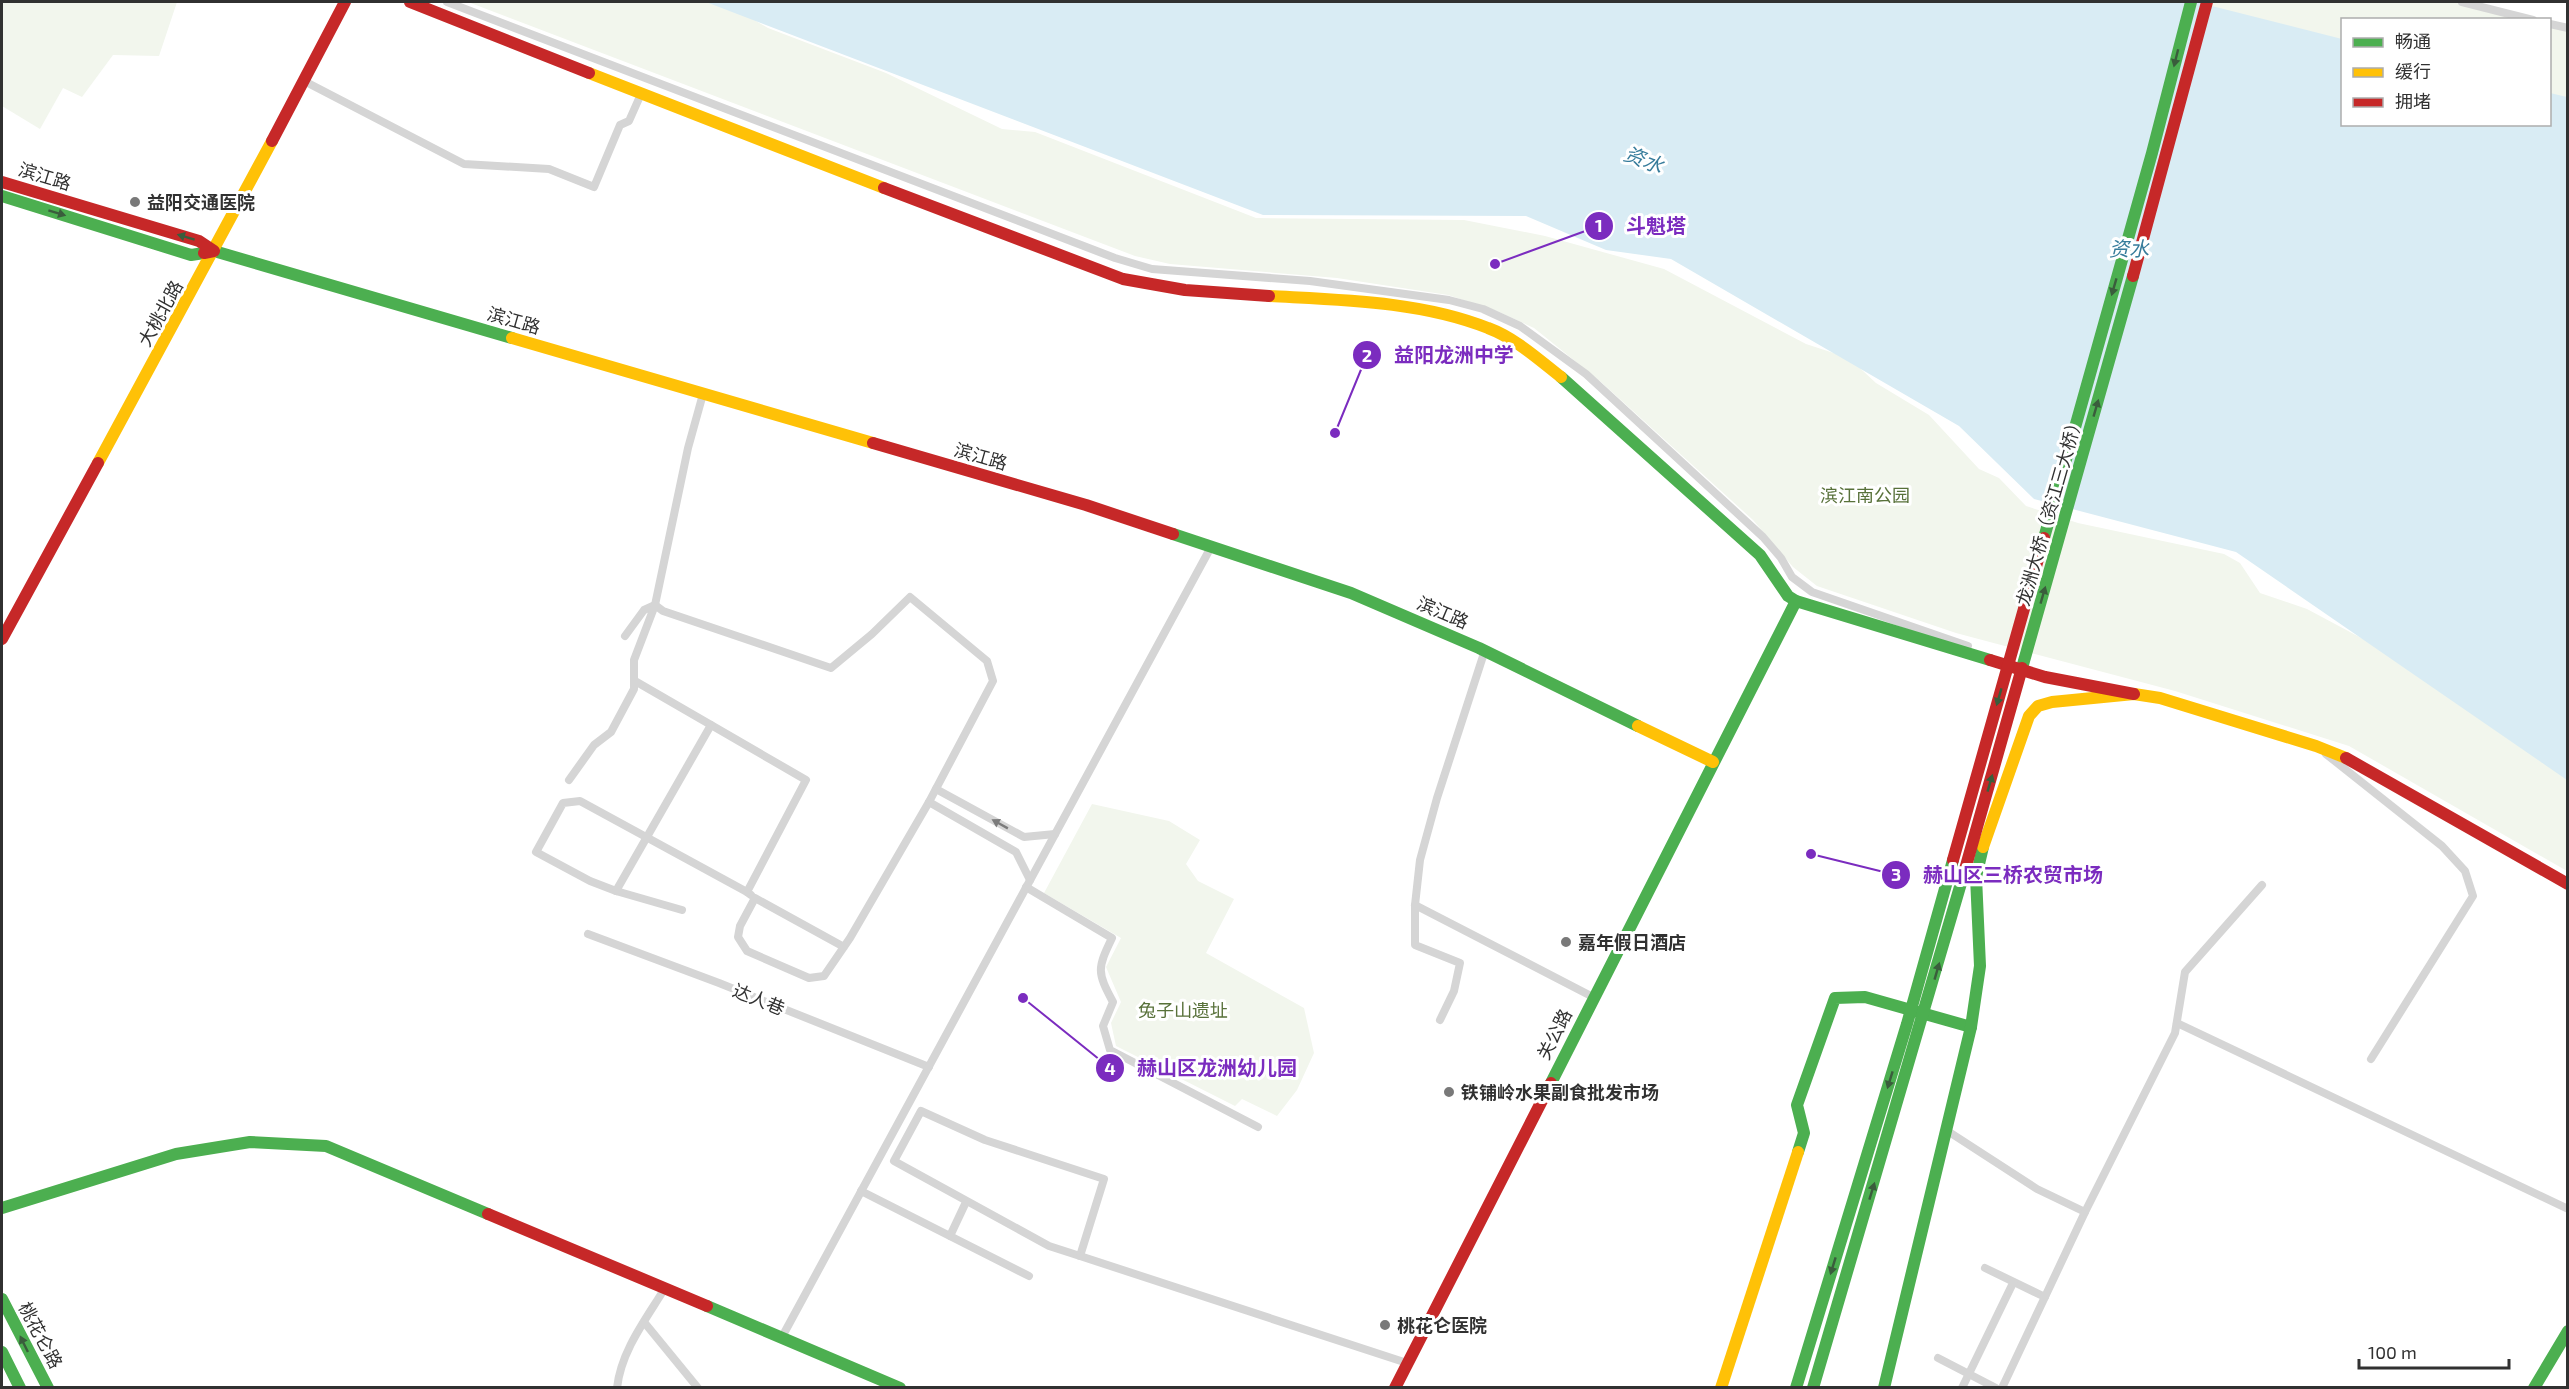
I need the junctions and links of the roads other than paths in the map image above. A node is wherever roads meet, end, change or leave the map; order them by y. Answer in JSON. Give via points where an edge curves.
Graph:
{"nodes":[{"id":1,"x":345,"y":2,"type":"edge"},
{"id":2,"x":410,"y":2,"type":"edge"},
{"id":3,"x":447,"y":2,"type":"edge"},
{"id":4,"x":2191,"y":2,"type":"edge"},
{"id":5,"x":2207,"y":2,"type":"edge"},
{"id":6,"x":2462,"y":2,"type":"edge"},
{"id":7,"x":2524,"y":18,"type":"edge"},
{"id":8,"x":2551,"y":24,"type":"edge"},
{"id":9,"x":2568,"y":28,"type":"edge"},
{"id":10,"x":303,"y":81,"type":"junction"},
{"id":11,"x":641,"y":94,"type":"junction"},
{"id":12,"x":2,"y":182,"type":"edge"},
{"id":13,"x":2,"y":196,"type":"edge"},
{"id":14,"x":214,"y":251,"type":"junction"},
{"id":15,"x":703,"y":393,"type":"junction"},
{"id":16,"x":1211,"y":547,"type":"junction"},
{"id":17,"x":1796,"y":601,"type":"junction"},
{"id":18,"x":655,"y":605,"type":"junction"},
{"id":19,"x":625,"y":636,"type":"dead end"},
{"id":20,"x":2,"y":639,"type":"edge"},
{"id":21,"x":1968,"y":646,"type":"dead end"},
{"id":22,"x":1485,"y":650,"type":"junction"},
{"id":23,"x":634,"y":681,"type":"junction"},
{"id":24,"x":2133,"y":694,"type":"junction"},
{"id":25,"x":711,"y":725,"type":"junction"},
{"id":26,"x":2316,"y":746,"type":"junction"},
{"id":27,"x":1713,"y":762,"type":"junction"},
{"id":28,"x":569,"y":780,"type":"dead end"},
{"id":29,"x":936,"y":789,"type":"junction"},
{"id":30,"x":929,"y":802,"type":"junction"},
{"id":31,"x":1055,"y":834,"type":"junction"},
{"id":32,"x":647,"y":838,"type":"junction"},
{"id":33,"x":1028,"y":884,"type":"junction"},
{"id":34,"x":2568,"y":884,"type":"edge"},
{"id":35,"x":2262,"y":885,"type":"dead end"},
{"id":36,"x":616,"y":891,"type":"junction"},
{"id":37,"x":751,"y":895,"type":"junction"},
{"id":38,"x":1414,"y":905,"type":"junction"},
{"id":39,"x":682,"y":910,"type":"dead end"},
{"id":40,"x":588,"y":934,"type":"dead end"},
{"id":41,"x":844,"y":947,"type":"junction"},
{"id":42,"x":1593,"y":997,"type":"junction"},
{"id":43,"x":1440,"y":1020,"type":"dead end"},
{"id":44,"x":2177,"y":1023,"type":"junction"},
{"id":45,"x":1971,"y":1027,"type":"junction"},
{"id":46,"x":2371,"y":1059,"type":"dead end"},
{"id":47,"x":929,"y":1066,"type":"junction"},
{"id":48,"x":1258,"y":1127,"type":"dead end"},
{"id":49,"x":1946,"y":1131,"type":"junction"},
{"id":50,"x":861,"y":1191,"type":"junction"},
{"id":51,"x":966,"y":1202,"type":"junction"},
{"id":52,"x":2,"y":1208,"type":"edge"},
{"id":53,"x":2568,"y":1209,"type":"edge"},
{"id":54,"x":2085,"y":1212,"type":"junction"},
{"id":55,"x":950,"y":1236,"type":"junction"},
{"id":56,"x":1080,"y":1256,"type":"junction"},
{"id":57,"x":1985,"y":1268,"type":"dead end"},
{"id":58,"x":1029,"y":1276,"type":"dead end"},
{"id":59,"x":2013,"y":1283,"type":"junction"},
{"id":60,"x":665,"y":1288,"type":"junction"},
{"id":61,"x":2045,"y":1298,"type":"junction"},
{"id":62,"x":2,"y":1299,"type":"edge"},
{"id":63,"x":644,"y":1322,"type":"junction"},
{"id":64,"x":2568,"y":1331,"type":"edge"},
{"id":65,"x":782,"y":1337,"type":"junction"},
{"id":66,"x":2,"y":1352,"type":"edge"},
{"id":67,"x":1938,"y":1358,"type":"dead end"},
{"id":68,"x":1407,"y":1363,"type":"junction"},
{"id":69,"x":1969,"y":1374,"type":"junction"},
{"id":70,"x":20,"y":1388,"type":"edge"},
{"id":71,"x":48,"y":1388,"type":"edge"},
{"id":72,"x":617,"y":1388,"type":"edge"},
{"id":73,"x":699,"y":1388,"type":"edge"},
{"id":74,"x":900,"y":1388,"type":"edge"},
{"id":75,"x":1395,"y":1388,"type":"edge"},
{"id":76,"x":1721,"y":1388,"type":"edge"},
{"id":77,"x":1796,"y":1388,"type":"edge"},
{"id":78,"x":1813,"y":1388,"type":"edge"},
{"id":79,"x":1884,"y":1388,"type":"edge"},
{"id":80,"x":1962,"y":1388,"type":"edge"},
{"id":81,"x":1996,"y":1388,"type":"edge"},
{"id":82,"x":2002,"y":1388,"type":"edge"},
{"id":83,"x":2534,"y":1388,"type":"edge"}],
"edges":[{"from":1,"to":10,"type":"main road","name":"大桃北路"},
{"from":2,"to":11,"type":"main road"},
{"from":3,"to":21,"type":"street","via":[[1152,269],[1310,281],[1449,300],[1483,309],[1520,326],[1586,374],[1763,537],[1792,577],[1812,592]]},
{"from":4,"to":77,"type":"main road","name":"龙洲大桥（资江三大桥）","one_way":true,"via":[[1907,1024]]},
{"from":78,"to":5,"type":"main road","name":"龙洲大桥（资江三大桥）","one_way":true,"via":[[1921,1027],[2164,168]]},
{"from":6,"to":7,"type":"street"},
{"from":8,"to":9,"type":"street"},
{"from":10,"to":11,"type":"street","via":[[464,164],[549,169],[594,187],[620,124],[629,121]]},
{"from":10,"to":14,"type":"main road","name":"大桃北路"},
{"from":11,"to":17,"type":"main road","via":[[1123,279],[1185,290],[1367,302],[1435,313],[1489,328],[1526,349],[1583,395],[1760,555],[1788,597]]},
{"from":14,"to":12,"type":"main road","name":"滨江路","one_way":true,"via":[[199,241]]},
{"from":13,"to":14,"type":"main road","name":"滨江路","one_way":true,"via":[[191,255]]},
{"from":14,"to":15,"type":"main road","name":"滨江路"},
{"from":14,"to":20,"type":"main road","name":"大桃北路"},
{"from":15,"to":16,"type":"main road","name":"滨江路","via":[[1086,505]]},
{"from":15,"to":18,"type":"street"},
{"from":16,"to":22,"type":"main road","name":"滨江路","via":[[1350,593]]},
{"from":16,"to":31,"type":"street"},
{"from":17,"to":24,"type":"main road","via":[[2045,677]]},
{"from":17,"to":27,"type":"main road","name":"关公路"},
{"from":18,"to":19,"type":"street","via":[[644,610]]},
{"from":18,"to":23,"type":"street","via":[[634,660]]},
{"from":18,"to":29,"type":"street","via":[[831,668],[910,597],[987,662],[993,681]]},
{"from":22,"to":27,"type":"main road","name":"滨江路"},
{"from":22,"to":38,"type":"street","via":[[1437,798],[1420,860]]},
{"from":23,"to":25,"type":"street"},
{"from":23,"to":28,"type":"street","via":[[611,732],[594,745]]},
{"from":24,"to":26,"type":"main road","via":[[2160,698]]},
{"from":24,"to":45,"type":"main road","via":[[2052,702],[2038,706],[2029,716],[1985,840],[1976,877],[1980,966]]},
{"from":25,"to":32,"type":"street"},
{"from":25,"to":37,"type":"street","via":[[806,780]]},
{"from":26,"to":34,"type":"main road","via":[[2359,764]]},
{"from":26,"to":46,"type":"street","via":[[2442,846],[2465,871],[2473,896]]},
{"from":27,"to":42,"type":"main road","name":"关公路"},
{"from":29,"to":30,"type":"street"},
{"from":31,"to":29,"type":"street","one_way":true,"via":[[1024,837]]},
{"from":30,"to":33,"type":"street","via":[[1016,852]]},
{"from":30,"to":41,"type":"street"},
{"from":31,"to":33,"type":"street"},
{"from":32,"to":36,"type":"street"},
{"from":32,"to":36,"type":"street","via":[[580,801],[563,803],[536,852]]},
{"from":32,"to":37,"type":"street"},
{"from":33,"to":47,"type":"street"},
{"from":33,"to":48,"type":"street","via":[[1112,938],[1101,959],[1100,978],[1113,1002],[1103,1026],[1110,1050]]},
{"from":35,"to":44,"type":"street","via":[[2185,972]]},
{"from":36,"to":39,"type":"street"},
{"from":37,"to":41,"type":"street"},
{"from":37,"to":41,"type":"street","via":[[738,937],[747,951],[809,978],[824,976]]},
{"from":38,"to":42,"type":"street"},
{"from":38,"to":43,"type":"street","via":[[1415,945],[1460,963],[1454,992]]},
{"from":40,"to":47,"type":"street","name":"达人巷"},
{"from":42,"to":68,"type":"main road","name":"关公路"},
{"from":44,"to":53,"type":"street"},
{"from":44,"to":54,"type":"street"},
{"from":45,"to":49,"type":"main road"},
{"from":45,"to":76,"type":"main road","via":[[1865,997],[1835,998],[1797,1106],[1804,1133]]},
{"from":47,"to":50,"type":"street"},
{"from":49,"to":54,"type":"street","via":[[2037,1189]]},
{"from":49,"to":79,"type":"main road"},
{"from":50,"to":55,"type":"street"},
{"from":50,"to":65,"type":"street"},
{"from":51,"to":55,"type":"street"},
{"from":51,"to":56,"type":"street","via":[[1049,1246]]},
{"from":51,"to":56,"type":"street","via":[[894,1161],[921,1112],[986,1140],[1104,1179]]},
{"from":52,"to":60,"type":"main road","via":[[176,1154],[250,1142],[326,1146]]},
{"from":54,"to":61,"type":"street"},
{"from":55,"to":58,"type":"street"},
{"from":56,"to":68,"type":"street"},
{"from":57,"to":59,"type":"street"},
{"from":59,"to":61,"type":"street"},
{"from":59,"to":69,"type":"street"},
{"from":60,"to":63,"type":"street"},
{"from":60,"to":65,"type":"main road"},
{"from":61,"to":82,"type":"street"},
{"from":71,"to":62,"type":"main road","name":"桃花仑路","one_way":true},
{"from":63,"to":72,"type":"street","via":[[619,1371]]},
{"from":63,"to":73,"type":"street"},
{"from":64,"to":83,"type":"main road"},
{"from":65,"to":74,"type":"main road"},
{"from":66,"to":70,"type":"main road"},
{"from":67,"to":69,"type":"street"},
{"from":68,"to":75,"type":"main road","name":"关公路"},
{"from":69,"to":80,"type":"street"},
{"from":69,"to":81,"type":"street"}]}
